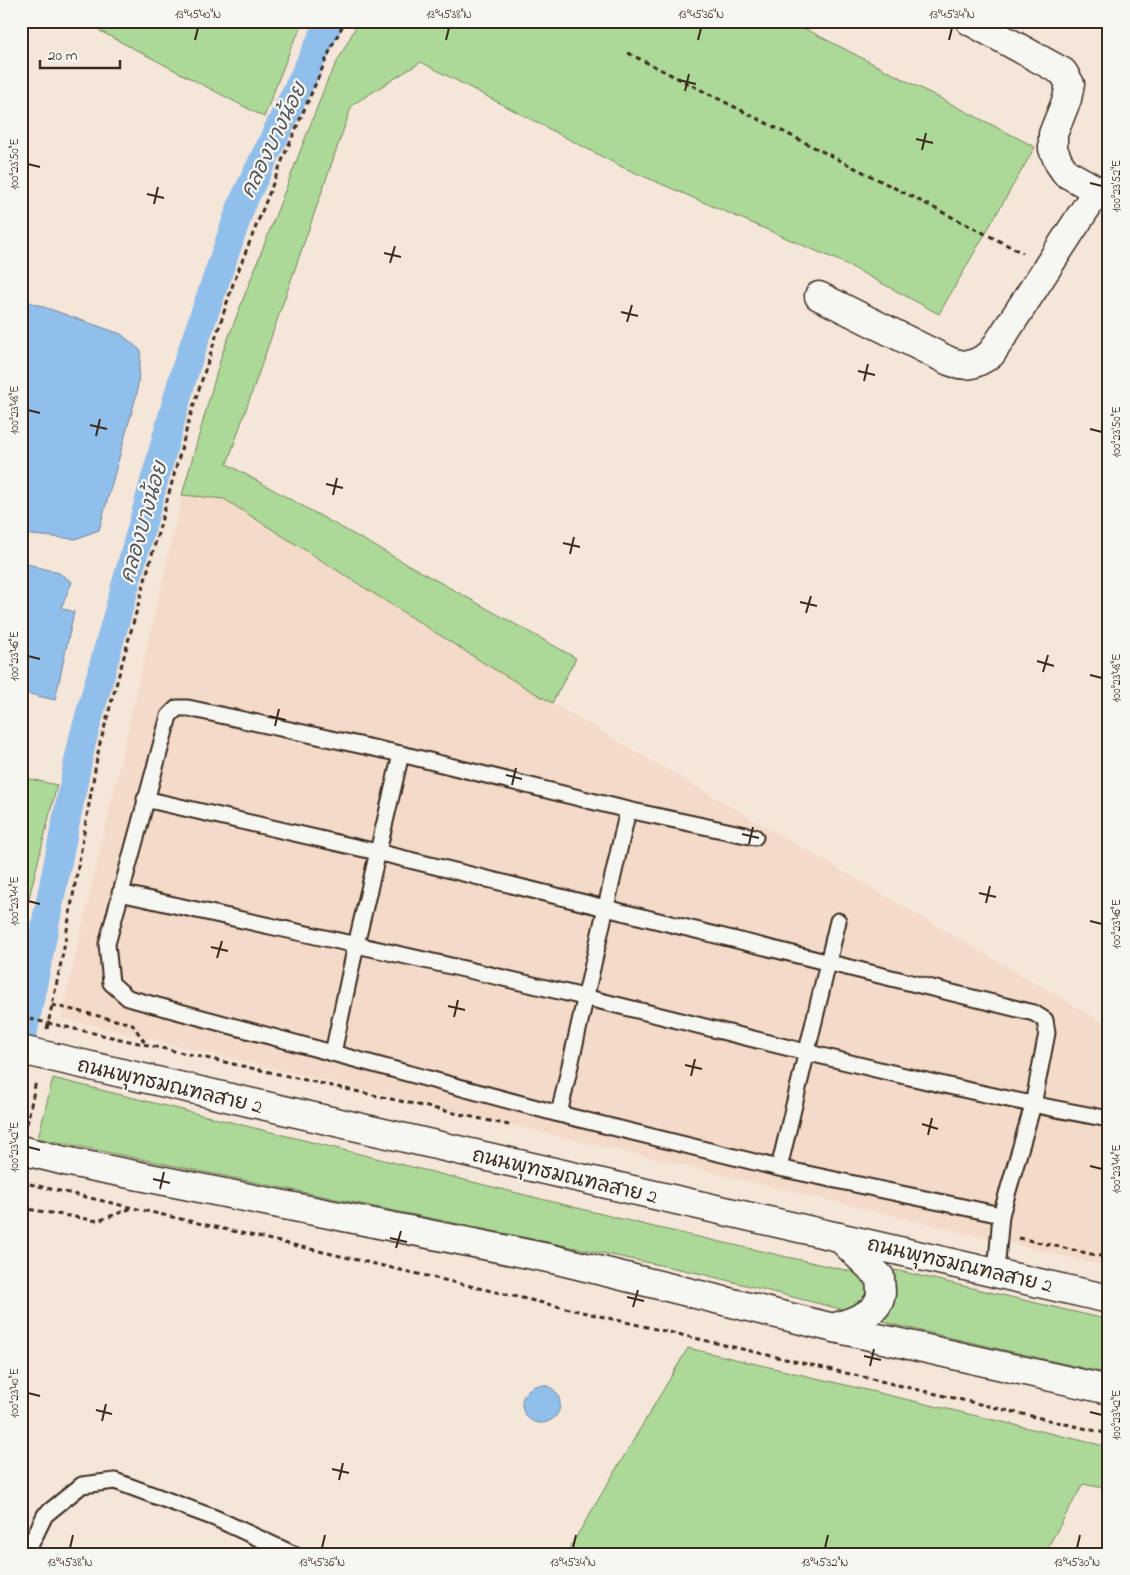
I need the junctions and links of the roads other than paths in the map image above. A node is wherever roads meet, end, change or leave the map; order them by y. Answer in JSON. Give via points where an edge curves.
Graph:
{"nodes":[{"id":1,"x":970,"y":21,"type":"edge"},
{"id":2,"x":1103,"y":194,"type":"edge"},
{"id":3,"x":820,"y":296,"type":"dead end"},
{"id":4,"x":401,"y":754,"type":"junction"},
{"id":5,"x":145,"y":799,"type":"junction"},
{"id":6,"x":628,"y":810,"type":"junction"},
{"id":7,"x":755,"y":837,"type":"dead end"},
{"id":8,"x":377,"y":852,"type":"junction"},
{"id":9,"x":120,"y":893,"type":"junction"},
{"id":10,"x":606,"y":907,"type":"junction"},
{"id":11,"x":838,"y":921,"type":"dead end"},
{"id":12,"x":356,"y":945,"type":"junction"},
{"id":13,"x":829,"y":962,"type":"junction"},
{"id":14,"x":585,"y":997,"type":"junction"},
{"id":15,"x":21,"y":1050,"type":"edge"},
{"id":16,"x":807,"y":1053,"type":"junction"},
{"id":17,"x":333,"y":1054,"type":"junction"},
{"id":18,"x":1032,"y":1105,"type":"junction"},
{"id":19,"x":559,"y":1114,"type":"junction"},
{"id":20,"x":1109,"y":1119,"type":"edge"},
{"id":21,"x":23,"y":1140,"type":"edge"},
{"id":22,"x":779,"y":1168,"type":"junction"},
{"id":23,"x":1001,"y":1215,"type":"junction"},
{"id":24,"x":840,"y":1237,"type":"junction"},
{"id":25,"x":996,"y":1272,"type":"junction"},
{"id":26,"x":1109,"y":1299,"type":"edge"},
{"id":27,"x":834,"y":1328,"type":"junction"},
{"id":28,"x":1109,"y":1390,"type":"edge"},
{"id":29,"x":26,"y":1554,"type":"edge"},
{"id":30,"x":293,"y":1554,"type":"edge"}],
"edges":[{"from":1,"to":2,"type":"main road","via":[[1064,72],[1070,84],[1053,134],[1053,149],[1066,173]]},
{"from":2,"to":3,"type":"main road","via":[[1048,266],[991,354],[981,362],[960,365],[949,361]]},
{"from":4,"to":5,"type":"lane","via":[[177,708],[169,716]]},
{"from":4,"to":6,"type":"lane"},
{"from":4,"to":8,"type":"lane"},
{"from":5,"to":8,"type":"lane"},
{"from":5,"to":9,"type":"lane"},
{"from":6,"to":7,"type":"lane"},
{"from":6,"to":10,"type":"lane"},
{"from":8,"to":10,"type":"lane"},
{"from":8,"to":12,"type":"lane"},
{"from":9,"to":12,"type":"lane"},
{"from":9,"to":17,"type":"lane","via":[[107,944],[111,984],[128,998]]},
{"from":10,"to":13,"type":"lane"},
{"from":10,"to":14,"type":"lane"},
{"from":11,"to":13,"type":"lane"},
{"from":12,"to":14,"type":"lane"},
{"from":12,"to":17,"type":"lane"},
{"from":13,"to":16,"type":"lane"},
{"from":13,"to":18,"type":"lane","via":[[1034,1013],[1045,1020],[1047,1033]]},
{"from":14,"to":16,"type":"lane"},
{"from":14,"to":19,"type":"lane"},
{"from":15,"to":24,"type":"main road","name":"ถนนพุทธมณฑลสาย 2"},
{"from":16,"to":18,"type":"lane"},
{"from":16,"to":22,"type":"lane"},
{"from":17,"to":19,"type":"lane"},
{"from":18,"to":20,"type":"lane"},
{"from":18,"to":23,"type":"lane"},
{"from":19,"to":22,"type":"lane"},
{"from":21,"to":27,"type":"main road","via":[[65,1161],[553,1259]]},
{"from":22,"to":23,"type":"lane"},
{"from":23,"to":25,"type":"lane"},
{"from":24,"to":25,"type":"main road","name":"ถนนพุทธมณฑลสาย 2"},
{"from":24,"to":27,"type":"main road","via":[[880,1277],[881,1295],[875,1310]]},
{"from":25,"to":26,"type":"main road","name":"ถนนพุทธมณฑลสาย 2"},
{"from":27,"to":28,"type":"main road"},
{"from":29,"to":30,"type":"lane","via":[[45,1515],[82,1485],[115,1481],[215,1518]]}]}
